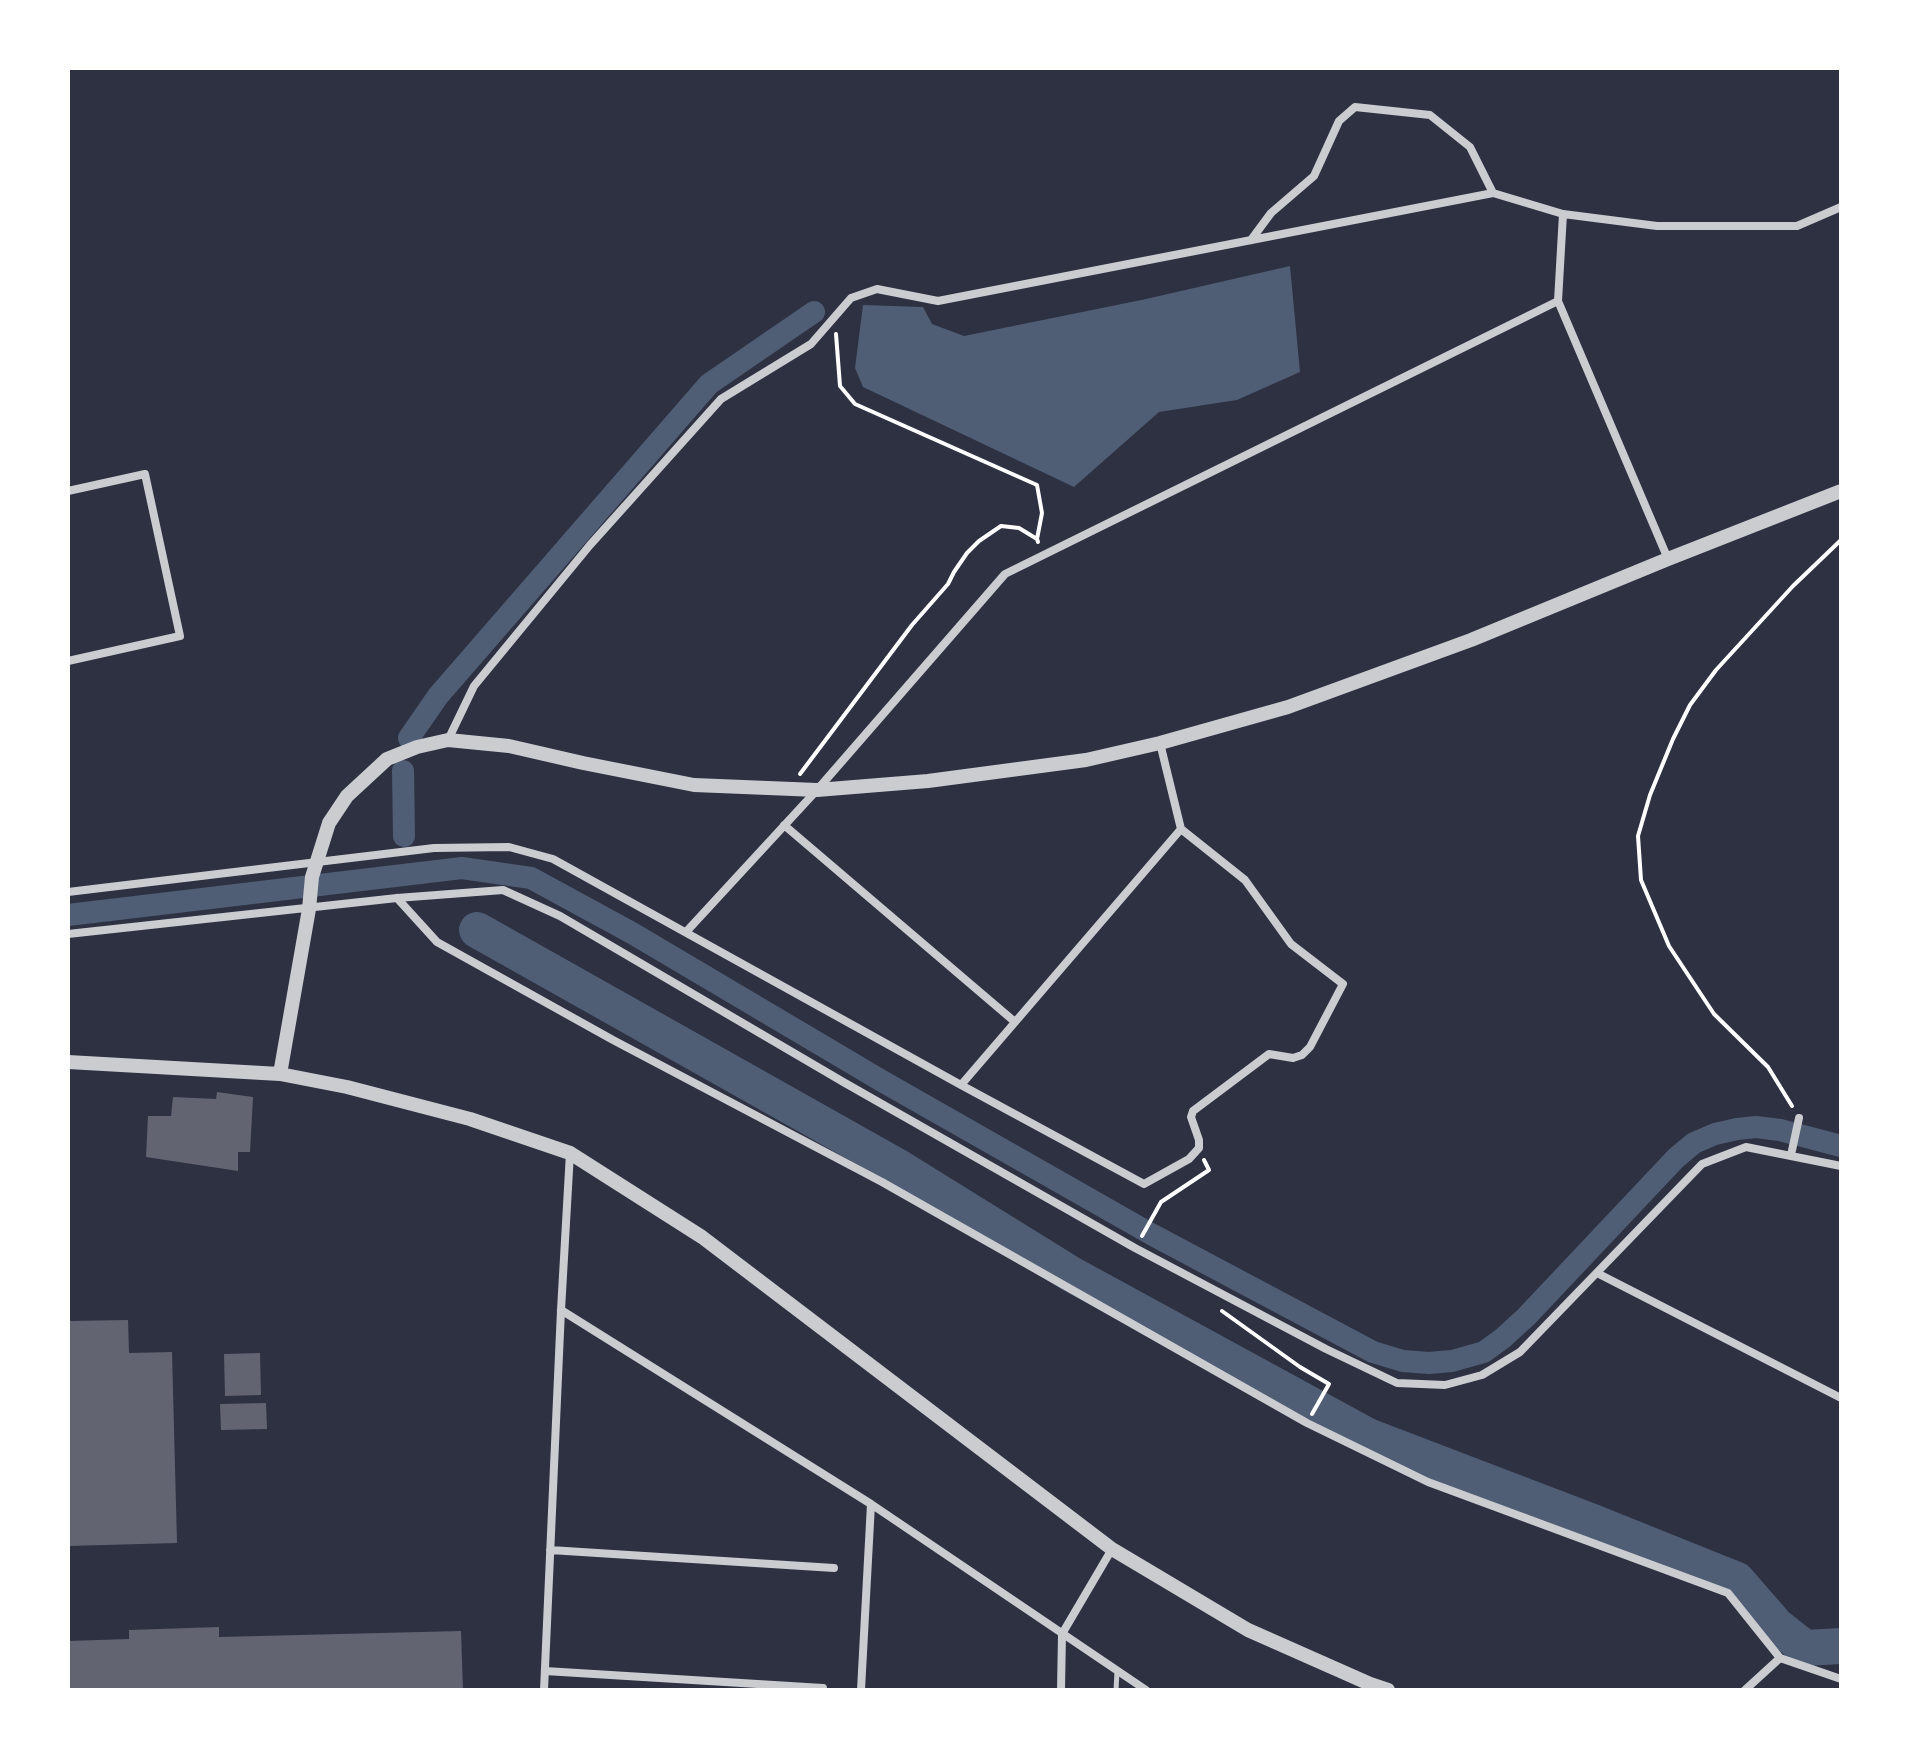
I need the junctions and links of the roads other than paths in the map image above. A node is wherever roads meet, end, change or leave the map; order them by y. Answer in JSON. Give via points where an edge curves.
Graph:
{"nodes":[{"id":1,"x":1493,"y":193,"type":"junction"},
{"id":2,"x":1841,"y":207,"type":"edge"},
{"id":3,"x":1563,"y":214,"type":"junction"},
{"id":4,"x":1251,"y":240,"type":"junction"},
{"id":5,"x":1558,"y":301,"type":"junction"},
{"id":6,"x":68,"y":491,"type":"edge"},
{"id":7,"x":1841,"y":491,"type":"edge"},
{"id":8,"x":1668,"y":559,"type":"junction"},
{"id":9,"x":68,"y":661,"type":"edge"},
{"id":10,"x":448,"y":740,"type":"junction"},
{"id":11,"x":1160,"y":743,"type":"junction"},
{"id":12,"x":817,"y":790,"type":"junction"},
{"id":13,"x":784,"y":825,"type":"junction"},
{"id":14,"x":1181,"y":829,"type":"junction"},
{"id":15,"x":313,"y":870,"type":"junction"},
{"id":16,"x":68,"y":892,"type":"edge"},
{"id":17,"x":397,"y":898,"type":"junction"},
{"id":18,"x":309,"y":909,"type":"junction"},
{"id":19,"x":686,"y":932,"type":"junction"},
{"id":20,"x":68,"y":934,"type":"edge"},
{"id":21,"x":1015,"y":1022,"type":"junction"},
{"id":22,"x":68,"y":1062,"type":"edge"},
{"id":23,"x":280,"y":1074,"type":"junction"},
{"id":24,"x":961,"y":1085,"type":"junction"},
{"id":25,"x":1799,"y":1118,"type":"road end"},
{"id":26,"x":1792,"y":1151,"type":"junction"},
{"id":27,"x":570,"y":1153,"type":"junction"},
{"id":28,"x":1841,"y":1166,"type":"edge"},
{"id":29,"x":1597,"y":1273,"type":"junction"},
{"id":30,"x":561,"y":1310,"type":"junction"},
{"id":31,"x":1841,"y":1398,"type":"edge"},
{"id":32,"x":871,"y":1504,"type":"junction"},
{"id":33,"x":1112,"y":1549,"type":"junction"},
{"id":34,"x":550,"y":1550,"type":"junction"},
{"id":35,"x":834,"y":1568,"type":"dead end"},
{"id":36,"x":1062,"y":1634,"type":"junction"},
{"id":37,"x":1780,"y":1658,"type":"junction"},
{"id":38,"x":545,"y":1671,"type":"junction"},
{"id":39,"x":1118,"y":1671,"type":"junction"},
{"id":40,"x":1841,"y":1679,"type":"edge"},
{"id":41,"x":823,"y":1688,"type":"dead end"},
{"id":42,"x":544,"y":1690,"type":"edge"},
{"id":43,"x":861,"y":1690,"type":"edge"},
{"id":44,"x":1061,"y":1690,"type":"edge"},
{"id":45,"x":1116,"y":1690,"type":"edge"},
{"id":46,"x":1146,"y":1690,"type":"edge"},
{"id":47,"x":1388,"y":1690,"type":"edge"},
{"id":48,"x":1745,"y":1690,"type":"edge"}],
"edges":[{"from":1,"to":3,"type":"street"},
{"from":1,"to":4,"type":"street"},
{"from":1,"to":4,"type":"street","via":[[1470,147],[1430,115],[1355,107],[1339,121],[1314,176],[1271,213]]},
{"from":2,"to":3,"type":"street","via":[[1797,226],[1657,226]]},
{"from":3,"to":5,"type":"street"},
{"from":4,"to":10,"type":"street","via":[[938,301],[877,289],[851,298],[811,344],[721,399],[590,545],[474,686]]},
{"from":5,"to":8,"type":"street"},
{"from":5,"to":12,"type":"street","via":[[1005,574]]},
{"from":6,"to":9,"type":"street","via":[[145,474],[180,636]]},
{"from":7,"to":8,"type":"street"},
{"from":8,"to":11,"type":"street","via":[[1302,702]]},
{"from":10,"to":12,"type":"street","via":[[509,746],[694,785]]},
{"from":10,"to":15,"type":"street","via":[[387,759],[347,796],[329,823]]},
{"from":11,"to":12,"type":"street","via":[[1072,762]]},
{"from":11,"to":14,"type":"street"},
{"from":12,"to":13,"type":"street"},
{"from":13,"to":19,"type":"street"},
{"from":13,"to":21,"type":"street"},
{"from":14,"to":21,"type":"street"},
{"from":14,"to":24,"type":"street","via":[[1245,880],[1291,944],[1343,984],[1310,1047],[1293,1058],[1269,1054],[1193,1111],[1199,1148],[1144,1184]]},
{"from":15,"to":16,"type":"street"},
{"from":15,"to":18,"type":"street"},
{"from":15,"to":19,"type":"street","via":[[434,848],[509,847],[553,859]]},
{"from":17,"to":18,"type":"street"},
{"from":17,"to":29,"type":"street","via":[[503,890],[560,916],[1135,1248],[1397,1383],[1445,1385],[1482,1375],[1520,1352]]},
{"from":17,"to":37,"type":"street","via":[[437,942],[882,1182],[1307,1423],[1428,1482],[1728,1593]]},
{"from":18,"to":20,"type":"street"},
{"from":18,"to":23,"type":"street"},
{"from":19,"to":24,"type":"street"},
{"from":21,"to":24,"type":"street"},
{"from":22,"to":23,"type":"street"},
{"from":23,"to":27,"type":"street","via":[[470,1119]]},
{"from":25,"to":26,"type":"street"},
{"from":26,"to":28,"type":"street"},
{"from":26,"to":29,"type":"street","via":[[1746,1147],[1702,1164]]},
{"from":27,"to":30,"type":"street"},
{"from":27,"to":33,"type":"street","via":[[702,1237]]},
{"from":29,"to":31,"type":"street"},
{"from":30,"to":32,"type":"street"},
{"from":30,"to":34,"type":"street"},
{"from":32,"to":36,"type":"street"},
{"from":32,"to":43,"type":"street"},
{"from":33,"to":36,"type":"street"},
{"from":33,"to":47,"type":"street","via":[[1248,1630]]},
{"from":34,"to":35,"type":"street"},
{"from":34,"to":38,"type":"street"},
{"from":36,"to":39,"type":"street"},
{"from":36,"to":44,"type":"street"},
{"from":37,"to":40,"type":"street"},
{"from":37,"to":48,"type":"street"},
{"from":38,"to":41,"type":"street"},
{"from":38,"to":42,"type":"street"},
{"from":39,"to":45,"type":"lane"},
{"from":39,"to":46,"type":"street"}]}
